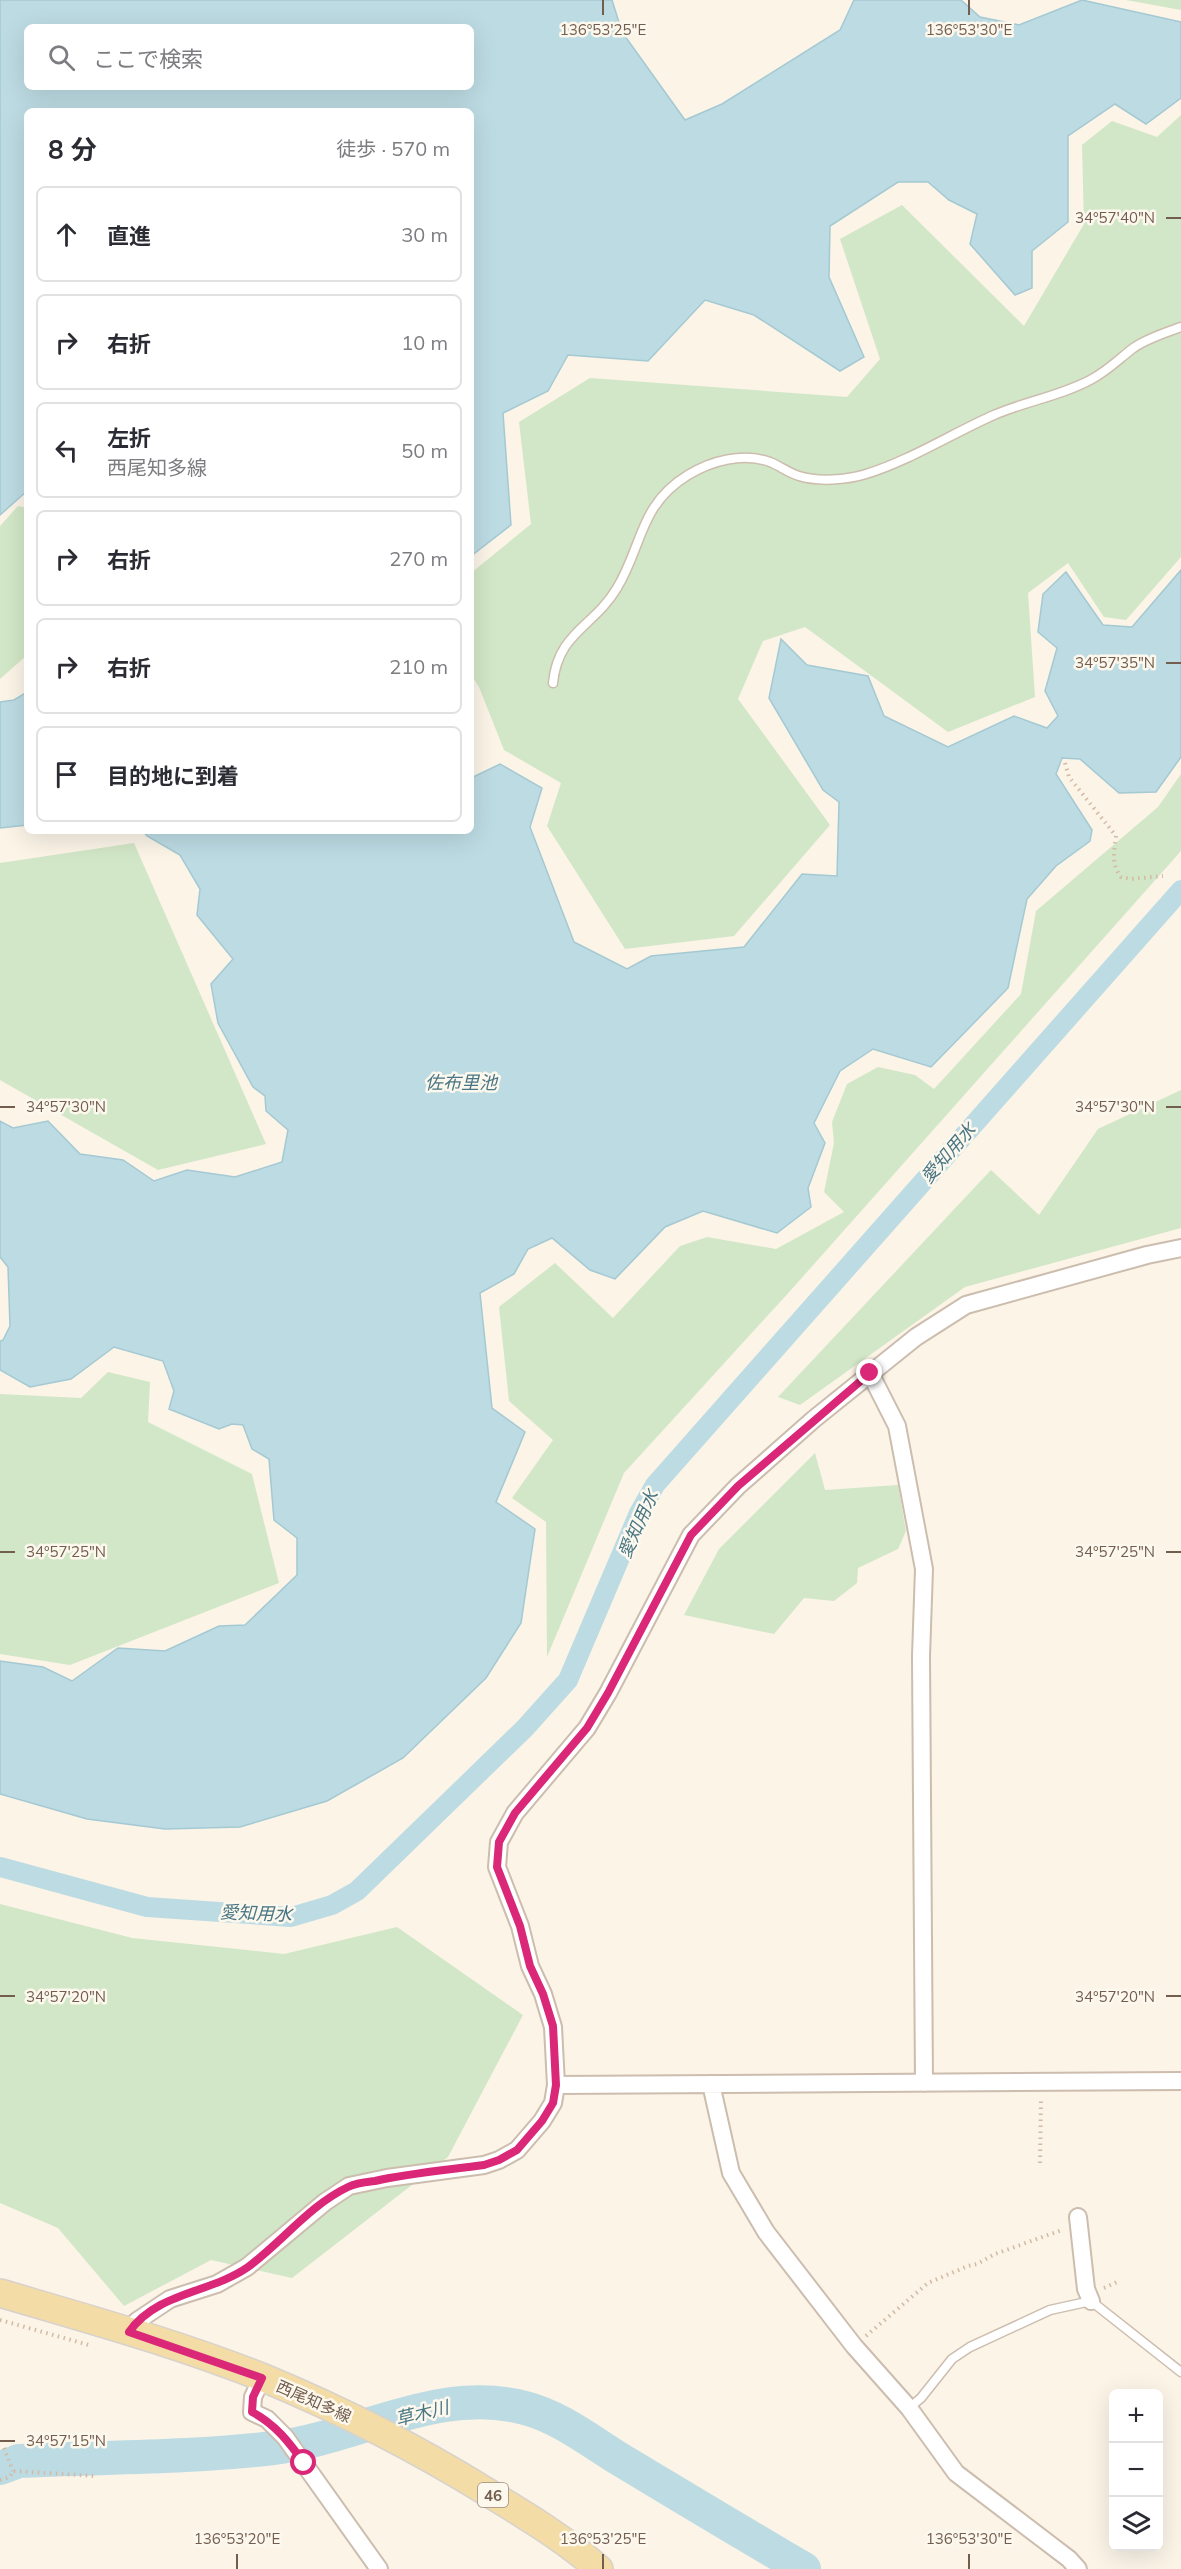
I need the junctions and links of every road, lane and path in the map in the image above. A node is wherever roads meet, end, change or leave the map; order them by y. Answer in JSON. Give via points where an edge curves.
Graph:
{"nodes":[{"id":1,"x":1181,"y":327,"type":"edge"},
{"id":2,"x":553,"y":683,"type":"dead end"},
{"id":3,"x":1065,"y":763,"type":"dead end"},
{"id":4,"x":1163,"y":876,"type":"dead end"},
{"id":5,"x":1181,"y":1248,"type":"edge"},
{"id":6,"x":870,"y":1373,"type":"junction"},
{"id":7,"x":1181,"y":2081,"type":"edge"},
{"id":8,"x":1041,"y":2082,"type":"junction"},
{"id":9,"x":924,"y":2083,"type":"junction"},
{"id":10,"x":711,"y":2084,"type":"junction"},
{"id":11,"x":556,"y":2085,"type":"junction"},
{"id":12,"x":1040,"y":2163,"type":"dead end"},
{"id":13,"x":1079,"y":2221,"type":"joint"},
{"id":14,"x":0,"y":2293,"type":"edge"},
{"id":15,"x":1091,"y":2301,"type":"junction"},
{"id":16,"x":0,"y":2320,"type":"edge"},
{"id":17,"x":129,"y":2332,"type":"junction"},
{"id":18,"x":854,"y":2346,"type":"junction"},
{"id":19,"x":97,"y":2347,"type":"dead end"},
{"id":20,"x":1181,"y":2372,"type":"edge"},
{"id":21,"x":262,"y":2378,"type":"junction"},
{"id":22,"x":909,"y":2408,"type":"junction"},
{"id":23,"x":4,"y":2448,"type":"dead end"},
{"id":24,"x":13,"y":2471,"type":"junction"},
{"id":25,"x":95,"y":2476,"type":"dead end"},
{"id":26,"x":0,"y":2481,"type":"edge"},
{"id":27,"x":379,"y":2569,"type":"edge"},
{"id":28,"x":599,"y":2569,"type":"edge"},
{"id":29,"x":1078,"y":2569,"type":"edge"}],
"edges":[{"from":1,"to":2,"type":"lane","via":[[1133,348],[1090,380],[996,414],[866,475],[809,478],[751,458],[714,463],[690,474],[674,484],[653,507],[616,590],[559,653]]},
{"from":3,"to":4,"type":"path","via":[[1069,777],[1116,836],[1113,859],[1121,878]]},
{"from":5,"to":6,"type":"street","via":[[966,1305],[915,1337]]},
{"from":6,"to":9,"type":"street","via":[[897,1426],[924,1569]]},
{"from":6,"to":11,"type":"street","via":[[738,1486],[691,1535],[587,1728],[515,1813],[499,1842],[497,1867],[553,2026]]},
{"from":7,"to":8,"type":"street"},
{"from":8,"to":9,"type":"street"},
{"from":8,"to":12,"type":"path"},
{"from":9,"to":10,"type":"street"},
{"from":10,"to":11,"type":"street"},
{"from":10,"to":18,"type":"street","via":[[736,2185],[766,2232]]},
{"from":11,"to":17,"type":"street","via":[[553,2103],[517,2150],[484,2165],[350,2186],[247,2267],[217,2284],[170,2299],[136,2321]]},
{"from":13,"to":15,"type":"street","via":[[1086,2289]]},
{"from":13,"to":18,"type":"path","via":[[928,2283]]},
{"from":14,"to":17,"type":"main road","name":"西尾知多線","number":"46"},
{"from":15,"to":20,"type":"lane"},
{"from":15,"to":22,"type":"lane","via":[[1050,2310],[970,2347],[952,2359]]},
{"from":16,"to":19,"type":"path"},
{"from":17,"to":21,"type":"main road","name":"西尾知多線","number":"46"},
{"from":18,"to":22,"type":"street"},
{"from":21,"to":27,"type":"street","via":[[253,2397],[252,2412],[267,2419],[285,2437]]},
{"from":21,"to":28,"type":"main road","name":"西尾知多線","number":"46","via":[[441,2463],[532,2520]]},
{"from":22,"to":29,"type":"street","via":[[956,2473]]},
{"from":23,"to":24,"type":"path"},
{"from":24,"to":25,"type":"path"},
{"from":24,"to":26,"type":"path"}]}
